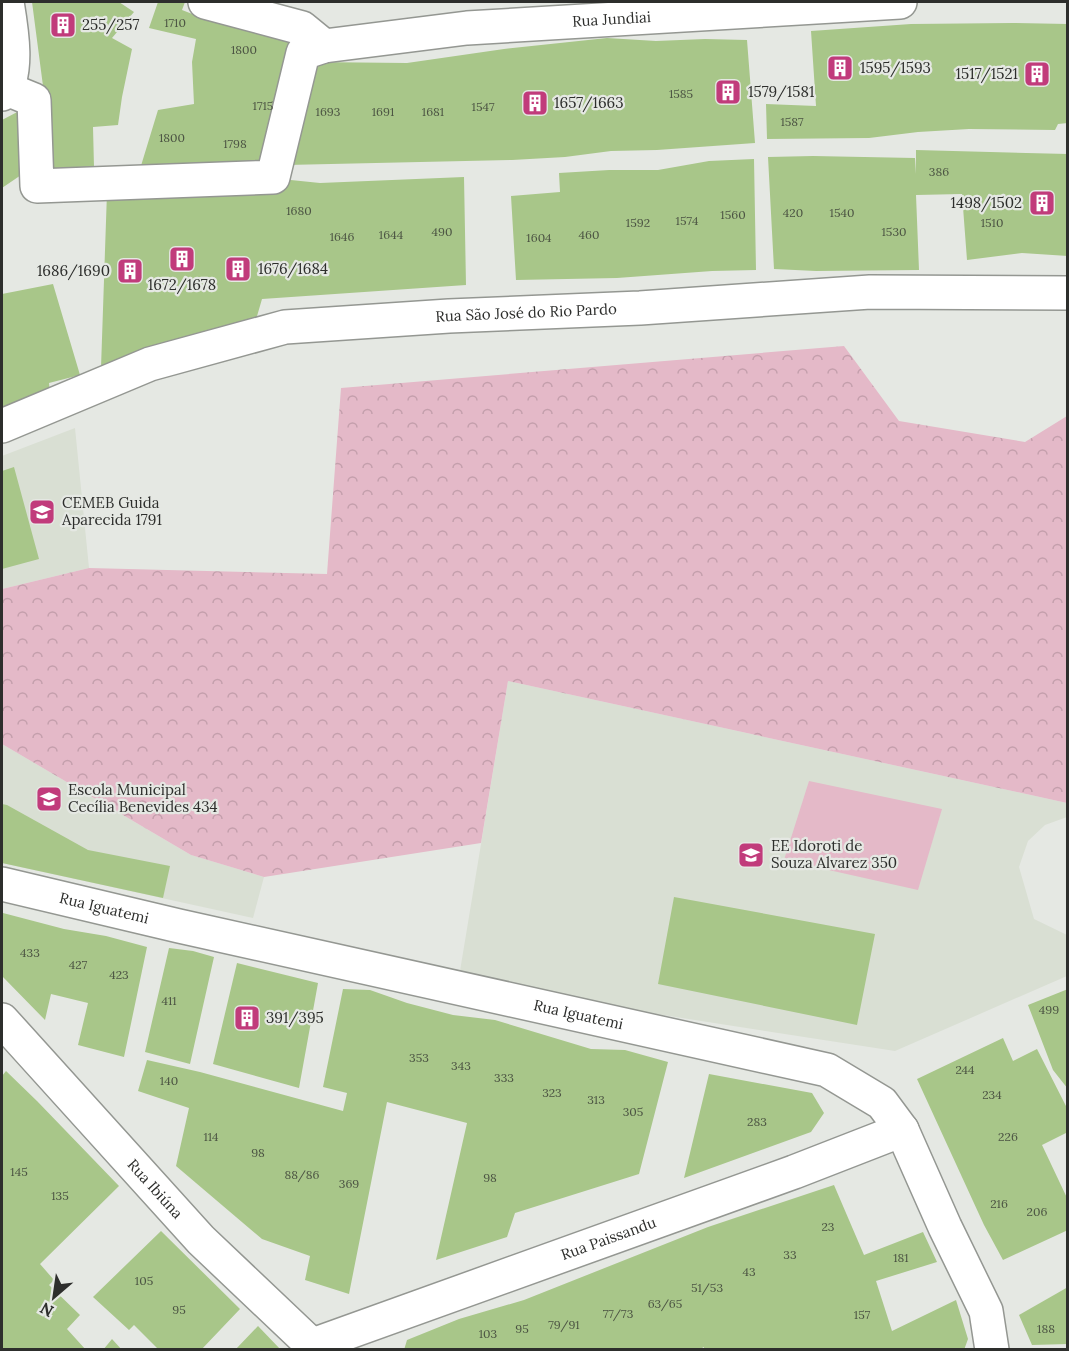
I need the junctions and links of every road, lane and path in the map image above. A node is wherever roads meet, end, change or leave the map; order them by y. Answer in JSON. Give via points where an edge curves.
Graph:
{"nodes":[{"id":1,"x":7,"y":2,"type":"edge"},
{"id":2,"x":205,"y":2,"type":"edge"},
{"id":3,"x":900,"y":2,"type":"edge"},
{"id":4,"x":324,"y":46,"type":"junction"},
{"id":5,"x":4,"y":91,"type":"edge"},
{"id":6,"x":1068,"y":293,"type":"edge"},
{"id":7,"x":2,"y":426,"type":"edge"},
{"id":8,"x":6,"y":889,"type":"edge"},
{"id":9,"x":2,"y":1020,"type":"edge"},
{"id":10,"x":902,"y":1130,"type":"junction"},
{"id":11,"x":315,"y":1347,"type":"edge"},
{"id":12,"x":992,"y":1350,"type":"edge"}],
"edges":[{"from":1,"to":5,"type":"street","via":[[12,68]]},
{"from":2,"to":4,"type":"street","via":[[302,28]]},
{"from":3,"to":4,"type":"street","name":"Rua Jundiai","via":[[467,28]]},
{"from":4,"to":5,"type":"street","via":[[303,53],[273,177],[37,186],[34,100]]},
{"from":6,"to":7,"type":"street","name":"Rua São José do Rio Pardo","via":[[870,292],[285,327],[150,364]]},
{"from":8,"to":10,"type":"street","name":"Rua Iguatemi","via":[[827,1070],[882,1103]]},
{"from":9,"to":11,"type":"street","name":"Rua Ibiúna","via":[[201,1240]]},
{"from":10,"to":11,"type":"street","name":"Rua Paissandu"},
{"from":10,"to":12,"type":"street","name":"Rua Iguatemi","via":[[986,1311]]}]}
